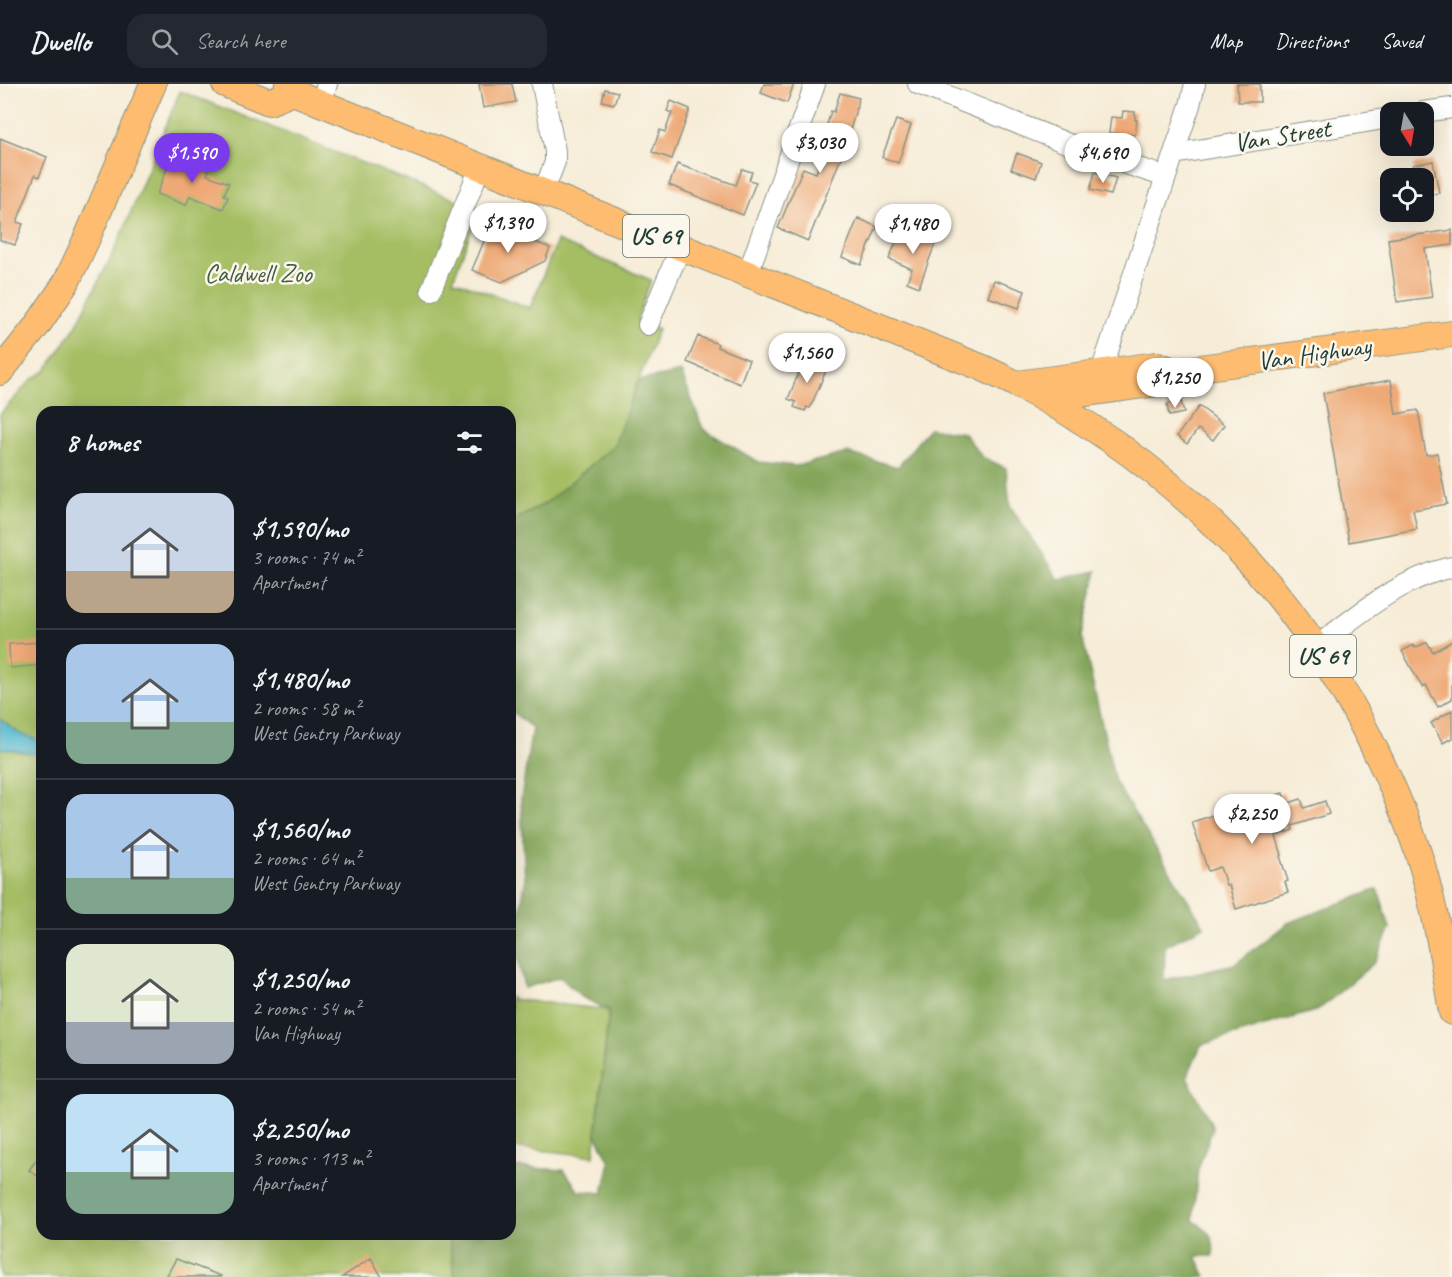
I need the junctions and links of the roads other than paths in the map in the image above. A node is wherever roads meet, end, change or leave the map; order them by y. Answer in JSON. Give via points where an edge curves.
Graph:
{"nodes":[{"id":1,"x":153,"y":84,"type":"edge"},
{"id":2,"x":225,"y":84,"type":"edge"},
{"id":3,"x":542,"y":84,"type":"edge"},
{"id":4,"x":815,"y":84,"type":"edge"},
{"id":5,"x":918,"y":84,"type":"edge"},
{"id":6,"x":1195,"y":84,"type":"edge"},
{"id":7,"x":291,"y":88,"type":"edge"},
{"id":8,"x":324,"y":94,"type":"edge"},
{"id":9,"x":1452,"y":108,"type":"edge"},
{"id":10,"x":1434,"y":110,"type":"edge"},
{"id":11,"x":1380,"y":120,"type":"edge"},
{"id":12,"x":1174,"y":154,"type":"junction"},
{"id":13,"x":480,"y":167,"type":"junction"},
{"id":14,"x":1166,"y":177,"type":"junction"},
{"id":15,"x":543,"y":193,"type":"junction"},
{"id":16,"x":681,"y":246,"type":"junction"},
{"id":17,"x":748,"y":273,"type":"junction"},
{"id":18,"x":431,"y":290,"type":"dead end"},
{"id":19,"x":648,"y":325,"type":"dead end"},
{"id":20,"x":1452,"y":334,"type":"edge"},
{"id":21,"x":0,"y":372,"type":"edge"},
{"id":22,"x":1101,"y":372,"type":"junction"},
{"id":23,"x":1176,"y":372,"type":"junction"},
{"id":24,"x":1017,"y":384,"type":"junction"},
{"id":25,"x":1046,"y":399,"type":"junction"},
{"id":26,"x":1452,"y":567,"type":"edge"},
{"id":27,"x":1317,"y":646,"type":"junction"},
{"id":28,"x":1452,"y":1011,"type":"edge"}],
"edges":[{"from":1,"to":21,"type":"main road","via":[[66,283]]},
{"from":2,"to":7,"type":"main road","number":"US 69","via":[[269,102]]},
{"from":3,"to":15,"type":"street","via":[[555,151],[555,162]]},
{"from":4,"to":17,"type":"street"},
{"from":5,"to":14,"type":"street","via":[[1089,152]]},
{"from":6,"to":12,"type":"street"},
{"from":7,"to":8,"type":"main road","number":"US 69"},
{"from":8,"to":13,"type":"main road","number":"US 69"},
{"from":9,"to":10,"type":"street"},
{"from":11,"to":12,"type":"street","name":"Van Street"},
{"from":12,"to":14,"type":"street"},
{"from":13,"to":15,"type":"main road","number":"US 69"},
{"from":13,"to":18,"type":"street"},
{"from":14,"to":22,"type":"street"},
{"from":15,"to":16,"type":"main road","number":"US 69"},
{"from":16,"to":17,"type":"main road","number":"US 69"},
{"from":16,"to":19,"type":"street"},
{"from":17,"to":24,"type":"main road","number":"US 69","via":[[938,348]]},
{"from":20,"to":23,"type":"main road","name":"Van Highway"},
{"from":22,"to":23,"type":"main road","name":"Van Highway","via":[[1157,365]]},
{"from":22,"to":24,"type":"main road","name":"Van Highway"},
{"from":23,"to":25,"type":"main road","name":"Van Highway","via":[[1158,383]]},
{"from":24,"to":25,"type":"main road","number":"US 69"},
{"from":25,"to":27,"type":"main road","number":"US 69","via":[[1129,451],[1199,509],[1248,559]]},
{"from":26,"to":27,"type":"street","via":[[1389,592]]},
{"from":27,"to":28,"type":"main road","number":"US 69","via":[[1354,706],[1410,831],[1431,899]]}]}
